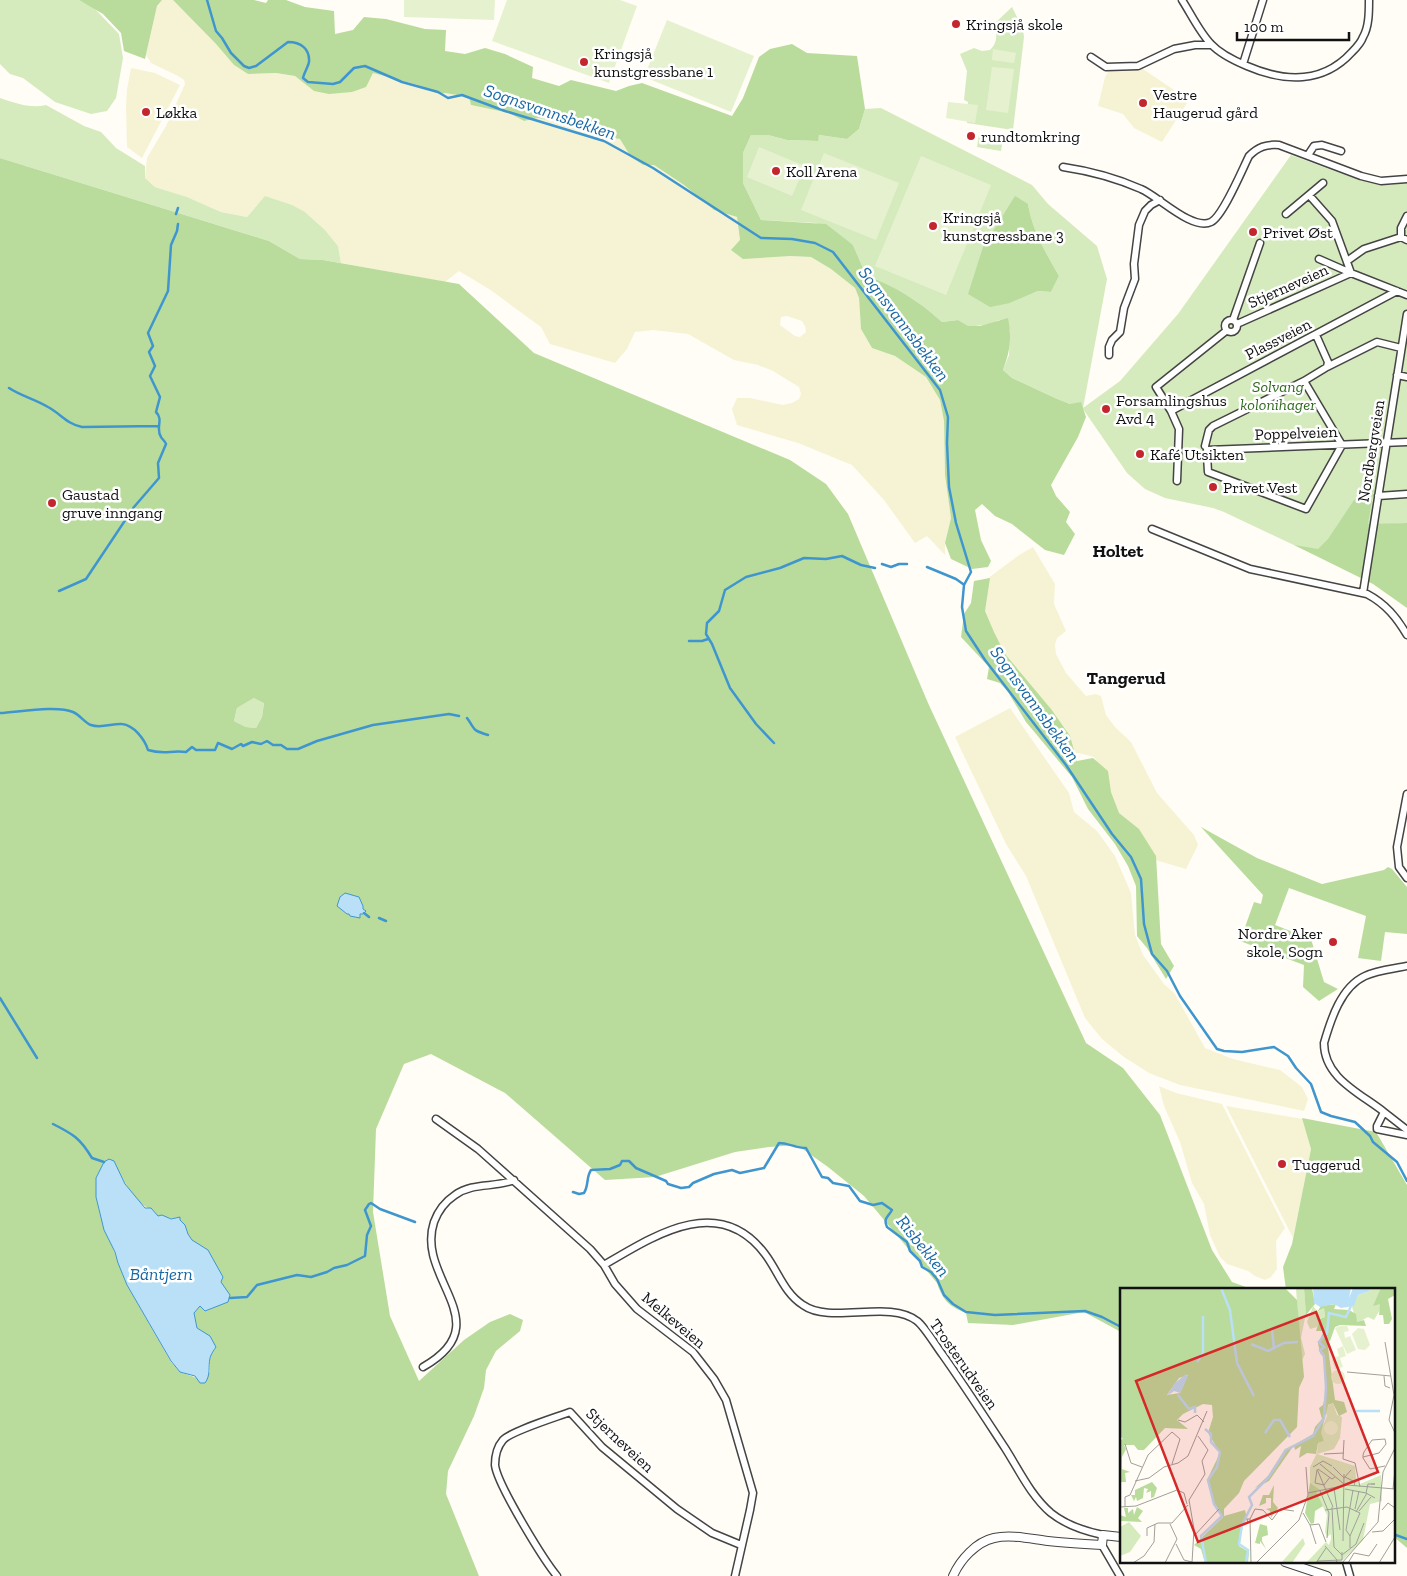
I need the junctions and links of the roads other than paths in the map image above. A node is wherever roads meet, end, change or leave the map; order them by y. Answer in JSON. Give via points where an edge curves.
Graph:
{"nodes":[{"id":1,"x":1182,"y":0,"type":"edge"},
{"id":2,"x":1263,"y":0,"type":"edge"},
{"id":3,"x":1369,"y":0,"type":"edge"},
{"id":4,"x":1211,"y":45,"type":"junction"},
{"id":5,"x":1090,"y":57,"type":"dead end"},
{"id":6,"x":1243,"y":64,"type":"junction"},
{"id":7,"x":1341,"y":151,"type":"dead end"},
{"id":8,"x":1308,"y":155,"type":"junction"},
{"id":9,"x":1063,"y":167,"type":"dead end"},
{"id":10,"x":1407,"y":179,"type":"edge"},
{"id":11,"x":1323,"y":183,"type":"dead end"},
{"id":12,"x":1309,"y":195,"type":"junction"},
{"id":13,"x":1160,"y":200,"type":"junction"},
{"id":14,"x":1286,"y":214,"type":"dead end"},
{"id":15,"x":1407,"y":216,"type":"edge"},
{"id":16,"x":1404,"y":239,"type":"edge"},
{"id":17,"x":1260,"y":244,"type":"dead end"},
{"id":18,"x":1320,"y":259,"type":"dead end"},
{"id":19,"x":1347,"y":261,"type":"junction"},
{"id":20,"x":1350,"y":274,"type":"junction"},
{"id":21,"x":1397,"y":291,"type":"junction"},
{"id":22,"x":1407,"y":295,"type":"edge"},
{"id":23,"x":1407,"y":314,"type":"edge"},
{"id":24,"x":1235,"y":322,"type":"junction"},
{"id":25,"x":1316,"y":335,"type":"junction"},
{"id":26,"x":1401,"y":348,"type":"junction"},
{"id":27,"x":1109,"y":355,"type":"dead end"},
{"id":28,"x":1327,"y":367,"type":"junction"},
{"id":29,"x":1397,"y":375,"type":"junction"},
{"id":30,"x":1407,"y":377,"type":"edge"},
{"id":31,"x":1304,"y":381,"type":"junction"},
{"id":32,"x":1171,"y":411,"type":"junction"},
{"id":33,"x":1407,"y":442,"type":"edge"},
{"id":34,"x":1387,"y":443,"type":"junction"},
{"id":35,"x":1342,"y":445,"type":"junction"},
{"id":36,"x":1206,"y":450,"type":"junction"},
{"id":37,"x":1177,"y":481,"type":"dead end"},
{"id":38,"x":1407,"y":494,"type":"edge"},
{"id":39,"x":1378,"y":496,"type":"junction"},
{"id":40,"x":1152,"y":530,"type":"dead end"},
{"id":41,"x":1363,"y":592,"type":"junction"},
{"id":42,"x":1407,"y":635,"type":"edge"},
{"id":43,"x":1407,"y":794,"type":"edge"},
{"id":44,"x":1407,"y":878,"type":"edge"},
{"id":45,"x":1407,"y":966,"type":"edge"},
{"id":46,"x":1384,"y":1112,"type":"junction"},
{"id":47,"x":436,"y":1119,"type":"dead end"},
{"id":48,"x":1407,"y":1130,"type":"edge"},
{"id":49,"x":1407,"y":1135,"type":"edge"},
{"id":50,"x":514,"y":1180,"type":"junction"},
{"id":51,"x":604,"y":1265,"type":"junction"},
{"id":52,"x":423,"y":1366,"type":"dead end"},
{"id":53,"x":1102,"y":1536,"type":"junction"},
{"id":54,"x":1120,"y":1537,"type":"edge"},
{"id":55,"x":741,"y":1545,"type":"junction"},
{"id":56,"x":1102,"y":1545,"type":"junction"},
{"id":57,"x":1291,"y":1564,"type":"edge"},
{"id":58,"x":556,"y":1576,"type":"edge"},
{"id":59,"x":735,"y":1576,"type":"edge"},
{"id":60,"x":953,"y":1576,"type":"edge"},
{"id":61,"x":1120,"y":1576,"type":"edge"},
{"id":62,"x":1327,"y":1576,"type":"edge"}],
"edges":[{"from":1,"to":4,"type":"street"},
{"from":2,"to":6,"type":"street"},
{"from":3,"to":6,"type":"street","via":[[1363,38],[1346,59],[1326,72],[1290,78]]},
{"from":4,"to":5,"type":"street","via":[[1195,44],[1174,49],[1138,66],[1106,67]]},
{"from":4,"to":6,"type":"street"},
{"from":7,"to":8,"type":"street","via":[[1322,145],[1314,146]]},
{"from":8,"to":10,"type":"street","via":[[1381,181]]},
{"from":8,"to":13,"type":"street","via":[[1270,144],[1254,150],[1212,222],[1192,222]]},
{"from":9,"to":13,"type":"street","via":[[1123,182]]},
{"from":11,"to":12,"type":"street"},
{"from":12,"to":14,"type":"street"},
{"from":12,"to":19,"type":"street","via":[[1332,221]]},
{"from":13,"to":27,"type":"street","via":[[1150,205],[1138,225],[1135,279],[1124,308],[1120,332],[1112,340]]},
{"from":15,"to":16,"type":"street","via":[[1401,228]]},
{"from":16,"to":19,"type":"street","via":[[1364,249]]},
{"from":17,"to":24,"type":"street"},
{"from":18,"to":20,"type":"street"},
{"from":19,"to":20,"type":"street"},
{"from":20,"to":21,"type":"street"},
{"from":20,"to":24,"type":"street","name":"Stjerneveien"},
{"from":21,"to":22,"type":"street"},
{"from":21,"to":25,"type":"street","name":"Plassveien"},
{"from":23,"to":26,"type":"street","name":"Nordbergveien"},
{"from":24,"to":32,"type":"street","via":[[1229,320],[1225,323],[1226,331],[1156,387]]},
{"from":25,"to":28,"type":"street","via":[[1328,362]]},
{"from":25,"to":32,"type":"street","name":"Plassveien"},
{"from":26,"to":28,"type":"street","via":[[1377,342]]},
{"from":26,"to":29,"type":"street","name":"Nordbergveien"},
{"from":28,"to":31,"type":"street"},
{"from":29,"to":30,"type":"street"},
{"from":29,"to":34,"type":"street","name":"Nordbergveien"},
{"from":31,"to":35,"type":"street"},
{"from":31,"to":36,"type":"street","via":[[1213,426],[1209,430]]},
{"from":32,"to":37,"type":"street","via":[[1179,429]]},
{"from":33,"to":34,"type":"street","name":"Poppelveien"},
{"from":34,"to":35,"type":"street","name":"Poppelveien"},
{"from":34,"to":39,"type":"street","name":"Nordbergveien"},
{"from":35,"to":36,"type":"street","name":"Poppelveien"},
{"from":35,"to":36,"type":"street","via":[[1306,509],[1208,472]]},
{"from":38,"to":39,"type":"street"},
{"from":39,"to":41,"type":"street","name":"Nordbergveien"},
{"from":40,"to":41,"type":"street","via":[[1250,569]]},
{"from":41,"to":42,"type":"street","via":[[1393,614]]},
{"from":43,"to":44,"type":"street","via":[[1397,847],[1399,867]]},
{"from":45,"to":46,"type":"street","via":[[1365,976],[1348,988],[1324,1043],[1325,1057],[1331,1069]]},
{"from":46,"to":48,"type":"street"},
{"from":46,"to":49,"type":"street","via":[[1377,1129]]},
{"from":47,"to":50,"type":"street","name":"Melkeveien"},
{"from":50,"to":51,"type":"street","name":"Melkeveien"},
{"from":50,"to":52,"type":"street","via":[[464,1190],[450,1198],[438,1213],[431,1247],[436,1268],[455,1308],[457,1323],[452,1341],[444,1352]]},
{"from":51,"to":53,"type":"street","name":"Trosterudveien","via":[[671,1229],[687,1224],[720,1223],[742,1230],[755,1240],[788,1292],[813,1310],[833,1313],[897,1312],[917,1320],[967,1388],[1043,1505],[1066,1523]]},
{"from":51,"to":55,"type":"street","name":"Melkeveien","via":[[615,1284],[637,1309],[694,1352],[726,1400],[753,1493]]},
{"from":53,"to":54,"type":"street","name":"Trosterudveien"},
{"from":53,"to":56,"type":"street"},
{"from":55,"to":58,"type":"street","name":"Stjerneveien","via":[[712,1533],[677,1509],[602,1447],[570,1412],[507,1437],[498,1449],[495,1464],[504,1487]]},
{"from":55,"to":59,"type":"street","name":"Melkeveien"},
{"from":56,"to":60,"type":"street","via":[[993,1538],[966,1555]]},
{"from":56,"to":61,"type":"street"},
{"from":57,"to":62,"type":"street"}]}
